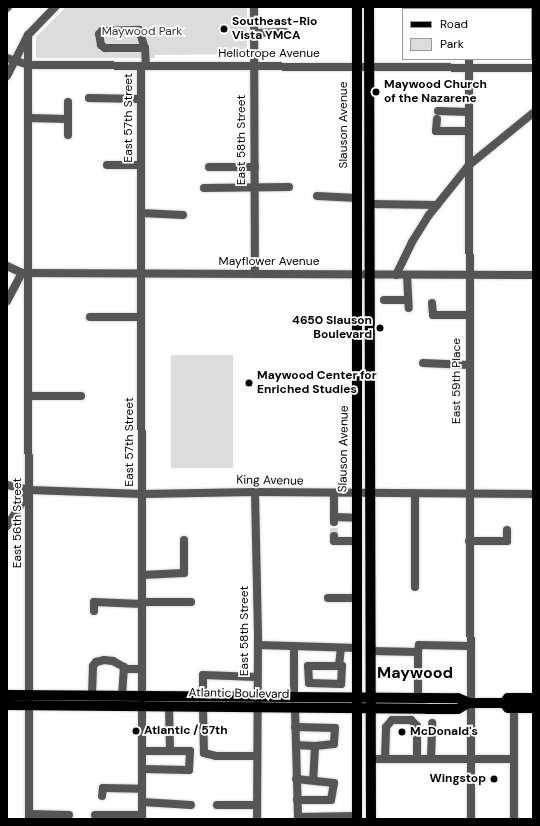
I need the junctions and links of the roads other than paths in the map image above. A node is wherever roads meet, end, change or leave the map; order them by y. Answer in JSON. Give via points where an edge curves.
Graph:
{"nodes":[{"id":1,"x":55,"y":7,"type":"edge"},
{"id":2,"x":254,"y":7,"type":"edge"},
{"id":3,"x":357,"y":7,"type":"edge"},
{"id":4,"x":369,"y":7,"type":"edge"},
{"id":5,"x":285,"y":32,"type":"dead end"},
{"id":6,"x":254,"y":33,"type":"junction"},
{"id":7,"x":28,"y":35,"type":"junction"},
{"id":8,"x":145,"y":48,"type":"junction"},
{"id":9,"x":11,"y":60,"type":"edge"},
{"id":10,"x":469,"y":63,"type":"edge"},
{"id":11,"x":28,"y":65,"type":"junction"},
{"id":12,"x":144,"y":66,"type":"junction"},
{"id":13,"x":254,"y":66,"type":"junction"},
{"id":14,"x":357,"y":66,"type":"junction"},
{"id":15,"x":368,"y":66,"type":"junction"},
{"id":16,"x":533,"y":68,"type":"edge"},
{"id":17,"x":7,"y":76,"type":"edge"},
{"id":18,"x":89,"y":98,"type":"dead end"},
{"id":19,"x":141,"y":99,"type":"junction"},
{"id":20,"x":68,"y":102,"type":"dead end"},
{"id":21,"x":469,"y":112,"type":"junction"},
{"id":22,"x":533,"y":113,"type":"edge"},
{"id":23,"x":28,"y":118,"type":"junction"},
{"id":24,"x":68,"y":119,"type":"junction"},
{"id":25,"x":469,"y":131,"type":"junction"},
{"id":26,"x":68,"y":135,"type":"dead end"},
{"id":27,"x":107,"y":165,"type":"dead end"},
{"id":28,"x":141,"y":165,"type":"junction"},
{"id":29,"x":469,"y":165,"type":"junction"},
{"id":30,"x":209,"y":167,"type":"dead end"},
{"id":31,"x":254,"y":167,"type":"junction"},
{"id":32,"x":254,"y":187,"type":"junction"},
{"id":33,"x":289,"y":187,"type":"dead end"},
{"id":34,"x":204,"y":188,"type":"dead end"},
{"id":35,"x":317,"y":196,"type":"dead end"},
{"id":36,"x":357,"y":198,"type":"junction"},
{"id":37,"x":369,"y":204,"type":"junction"},
{"id":38,"x":436,"y":205,"type":"junction"},
{"id":39,"x":141,"y":214,"type":"junction"},
{"id":40,"x":183,"y":215,"type":"dead end"},
{"id":41,"x":7,"y":266,"type":"edge"},
{"id":42,"x":25,"y":273,"type":"junction"},
{"id":43,"x":141,"y":273,"type":"junction"},
{"id":44,"x":255,"y":274,"type":"junction"},
{"id":45,"x":356,"y":274,"type":"junction"},
{"id":46,"x":368,"y":275,"type":"junction"},
{"id":47,"x":396,"y":275,"type":"junction"},
{"id":48,"x":407,"y":275,"type":"junction"},
{"id":49,"x":469,"y":275,"type":"junction"},
{"id":50,"x":533,"y":275,"type":"edge"},
{"id":51,"x":384,"y":300,"type":"dead end"},
{"id":52,"x":7,"y":301,"type":"edge"},
{"id":53,"x":432,"y":303,"type":"dead end"},
{"id":54,"x":469,"y":315,"type":"junction"},
{"id":55,"x":90,"y":317,"type":"dead end"},
{"id":56,"x":141,"y":317,"type":"junction"},
{"id":57,"x":423,"y":363,"type":"dead end"},
{"id":58,"x":469,"y":365,"type":"junction"},
{"id":59,"x":29,"y":396,"type":"junction"},
{"id":60,"x":81,"y":396,"type":"dead end"},
{"id":61,"x":7,"y":485,"type":"edge"},
{"id":62,"x":30,"y":490,"type":"junction"},
{"id":63,"x":255,"y":492,"type":"junction"},
{"id":64,"x":142,"y":494,"type":"junction"},
{"id":65,"x":334,"y":494,"type":"junction"},
{"id":66,"x":356,"y":494,"type":"junction"},
{"id":67,"x":370,"y":494,"type":"junction"},
{"id":68,"x":415,"y":494,"type":"junction"},
{"id":69,"x":533,"y":494,"type":"edge"},
{"id":70,"x":469,"y":495,"type":"junction"},
{"id":71,"x":357,"y":518,"type":"junction"},
{"id":72,"x":7,"y":526,"type":"edge"},
{"id":73,"x":508,"y":530,"type":"dead end"},
{"id":74,"x":334,"y":536,"type":"dead end"},
{"id":75,"x":184,"y":540,"type":"dead end"},
{"id":76,"x":358,"y":541,"type":"junction"},
{"id":77,"x":469,"y":541,"type":"junction"},
{"id":78,"x":142,"y":575,"type":"junction"},
{"id":79,"x":415,"y":587,"type":"dead end"},
{"id":80,"x":328,"y":598,"type":"dead end"},
{"id":81,"x":358,"y":598,"type":"junction"},
{"id":82,"x":192,"y":602,"type":"dead end"},
{"id":83,"x":142,"y":603,"type":"junction"},
{"id":84,"x":94,"y":611,"type":"dead end"},
{"id":85,"x":258,"y":645,"type":"junction"},
{"id":86,"x":294,"y":646,"type":"junction"},
{"id":87,"x":469,"y":646,"type":"junction"},
{"id":88,"x":341,"y":648,"type":"junction"},
{"id":89,"x":358,"y":648,"type":"junction"},
{"id":90,"x":371,"y":650,"type":"junction"},
{"id":91,"x":418,"y":652,"type":"junction"},
{"id":92,"x":294,"y":665,"type":"junction"},
{"id":93,"x":308,"y":666,"type":"junction"},
{"id":94,"x":339,"y":666,"type":"junction"},
{"id":95,"x":124,"y":669,"type":"junction"},
{"id":96,"x":142,"y":669,"type":"junction"},
{"id":97,"x":258,"y":677,"type":"junction"},
{"id":98,"x":29,"y":694,"type":"junction"},
{"id":99,"x":7,"y":695,"type":"edge"},
{"id":100,"x":92,"y":695,"type":"junction"},
{"id":101,"x":122,"y":695,"type":"junction"},
{"id":102,"x":203,"y":696,"type":"junction"},
{"id":103,"x":257,"y":696,"type":"junction"},
{"id":104,"x":294,"y":697,"type":"junction"},
{"id":105,"x":357,"y":697,"type":"junction"},
{"id":106,"x":370,"y":697,"type":"junction"},
{"id":107,"x":418,"y":697,"type":"junction"},
{"id":108,"x":533,"y":698,"type":"edge"},
{"id":109,"x":142,"y":700,"type":"junction"},
{"id":110,"x":469,"y":703,"type":"junction"},
{"id":111,"x":504,"y":703,"type":"junction"},
{"id":112,"x":7,"y":705,"type":"edge"},
{"id":113,"x":29,"y":706,"type":"junction"},
{"id":114,"x":170,"y":706,"type":"junction"},
{"id":115,"x":203,"y":707,"type":"junction"},
{"id":116,"x":257,"y":708,"type":"junction"},
{"id":117,"x":514,"y":708,"type":"junction"},
{"id":118,"x":533,"y":708,"type":"edge"},
{"id":119,"x":295,"y":709,"type":"junction"},
{"id":120,"x":357,"y":709,"type":"junction"},
{"id":121,"x":370,"y":709,"type":"junction"},
{"id":122,"x":432,"y":723,"type":"dead end"},
{"id":123,"x":295,"y":727,"type":"junction"},
{"id":124,"x":296,"y":745,"type":"junction"},
{"id":125,"x":314,"y":746,"type":"junction"},
{"id":126,"x":142,"y":751,"type":"junction"},
{"id":127,"x":170,"y":751,"type":"junction"},
{"id":128,"x":257,"y":756,"type":"junction"},
{"id":129,"x":432,"y":758,"type":"junction"},
{"id":130,"x":370,"y":759,"type":"junction"},
{"id":131,"x":385,"y":759,"type":"junction"},
{"id":132,"x":417,"y":759,"type":"junction"},
{"id":133,"x":471,"y":759,"type":"junction"},
{"id":134,"x":514,"y":759,"type":"junction"},
{"id":135,"x":142,"y":769,"type":"junction"},
{"id":136,"x":296,"y":779,"type":"junction"},
{"id":137,"x":313,"y":780,"type":"junction"},
{"id":138,"x":142,"y":789,"type":"junction"},
{"id":139,"x":102,"y":796,"type":"dead end"},
{"id":140,"x":297,"y":800,"type":"junction"},
{"id":141,"x":191,"y":805,"type":"dead end"},
{"id":142,"x":216,"y":805,"type":"dead end"},
{"id":143,"x":257,"y":805,"type":"junction"},
{"id":144,"x":182,"y":810,"type":"dead end"},
{"id":145,"x":142,"y":812,"type":"edge"},
{"id":146,"x":69,"y":815,"type":"dead end"},
{"id":147,"x":95,"y":815,"type":"dead end"},
{"id":148,"x":29,"y":817,"type":"edge"},
{"id":149,"x":298,"y":818,"type":"edge"},
{"id":150,"x":357,"y":818,"type":"edge"},
{"id":151,"x":257,"y":819,"type":"edge"},
{"id":152,"x":370,"y":819,"type":"edge"},
{"id":153,"x":471,"y":819,"type":"edge"},
{"id":154,"x":514,"y":819,"type":"edge"}],
"edges":[{"from":1,"to":7,"type":"street"},
{"from":2,"to":6,"type":"street","name":"East 58th Street"},
{"from":3,"to":14,"type":"main road","name":"Slauson Avenue"},
{"from":4,"to":15,"type":"main road","name":"Slauson Avenue"},
{"from":5,"to":6,"type":"street"},
{"from":6,"to":13,"type":"street","name":"East 58th Street"},
{"from":7,"to":9,"type":"street"},
{"from":7,"to":11,"type":"street","name":"East 56th Street"},
{"from":8,"to":8,"type":"street","name":"East 57th Street","via":[[139,30],[102,31],[99,34],[101,45],[105,48]]},
{"from":8,"to":12,"type":"street","name":"East 57th Street"},
{"from":9,"to":11,"type":"street","name":"Heliotrope Avenue"},
{"from":9,"to":17,"type":"street"},
{"from":10,"to":15,"type":"street","name":"Heliotrope Avenue"},
{"from":10,"to":16,"type":"street","name":"Heliotrope Avenue"},
{"from":10,"to":21,"type":"street","name":"East 59th Place"},
{"from":11,"to":12,"type":"street","name":"Heliotrope Avenue"},
{"from":11,"to":23,"type":"street","name":"East 56th Street"},
{"from":12,"to":13,"type":"street","name":"Heliotrope Avenue"},
{"from":12,"to":19,"type":"street","name":"East 57th Street"},
{"from":13,"to":14,"type":"street","name":"Heliotrope Avenue"},
{"from":13,"to":31,"type":"street","name":"East 58th Street"},
{"from":14,"to":15,"type":"street","name":"Heliotrope Avenue"},
{"from":14,"to":36,"type":"main road","name":"Slauson Avenue"},
{"from":15,"to":37,"type":"main road","name":"Slauson Avenue"},
{"from":18,"to":19,"type":"street"},
{"from":19,"to":28,"type":"street","name":"East 57th Street"},
{"from":20,"to":24,"type":"street"},
{"from":21,"to":25,"type":"street","name":"East 59th Place"},
{"from":21,"to":25,"type":"street","via":[[437,115],[436,131]]},
{"from":22,"to":29,"type":"street"},
{"from":23,"to":24,"type":"street"},
{"from":23,"to":42,"type":"street","name":"East 56th Street"},
{"from":24,"to":26,"type":"street"},
{"from":25,"to":29,"type":"street","name":"East 59th Place"},
{"from":27,"to":28,"type":"street"},
{"from":28,"to":39,"type":"street","name":"East 57th Street"},
{"from":29,"to":38,"type":"street"},
{"from":29,"to":49,"type":"street","name":"East 59th Place"},
{"from":30,"to":31,"type":"street"},
{"from":31,"to":32,"type":"street","name":"East 58th Street"},
{"from":32,"to":33,"type":"street"},
{"from":32,"to":34,"type":"street"},
{"from":32,"to":44,"type":"street","name":"East 58th Street"},
{"from":35,"to":36,"type":"street"},
{"from":36,"to":45,"type":"main road","name":"Slauson Avenue"},
{"from":37,"to":38,"type":"street"},
{"from":37,"to":46,"type":"main road","name":"Slauson Avenue"},
{"from":38,"to":47,"type":"street","via":[[412,242]]},
{"from":39,"to":40,"type":"street"},
{"from":39,"to":43,"type":"street","name":"East 57th Street"},
{"from":41,"to":42,"type":"street","name":"Mayflower Avenue"},
{"from":42,"to":43,"type":"street","name":"Mayflower Avenue"},
{"from":42,"to":52,"type":"street"},
{"from":42,"to":59,"type":"street","name":"East 56th Street"},
{"from":43,"to":44,"type":"street","name":"Mayflower Avenue"},
{"from":43,"to":56,"type":"street","name":"East 57th Street"},
{"from":44,"to":45,"type":"street","name":"Mayflower Avenue"},
{"from":45,"to":46,"type":"street","name":"Mayflower Avenue"},
{"from":45,"to":66,"type":"main road","name":"Slauson Avenue"},
{"from":46,"to":47,"type":"street","name":"Mayflower Avenue"},
{"from":46,"to":67,"type":"main road","name":"Slauson Avenue"},
{"from":47,"to":48,"type":"street","name":"Mayflower Avenue"},
{"from":48,"to":49,"type":"street","name":"Mayflower Avenue"},
{"from":48,"to":51,"type":"street","via":[[409,304]]},
{"from":49,"to":50,"type":"street","name":"Mayflower Avenue"},
{"from":49,"to":54,"type":"street","name":"East 59th Place"},
{"from":53,"to":54,"type":"street","via":[[433,315]]},
{"from":54,"to":58,"type":"street","name":"East 59th Place"},
{"from":55,"to":56,"type":"street"},
{"from":56,"to":64,"type":"street","name":"East 57th Street"},
{"from":57,"to":58,"type":"street"},
{"from":58,"to":70,"type":"street","name":"East 59th Place"},
{"from":59,"to":60,"type":"street"},
{"from":59,"to":62,"type":"street","name":"East 56th Street"},
{"from":61,"to":62,"type":"street","name":"King Avenue"},
{"from":62,"to":64,"type":"street","name":"King Avenue"},
{"from":62,"to":72,"type":"street"},
{"from":62,"to":98,"type":"street","name":"East 56th Street"},
{"from":63,"to":64,"type":"street","name":"King Avenue"},
{"from":63,"to":65,"type":"street","name":"King Avenue"},
{"from":63,"to":85,"type":"street","name":"East 58th Street"},
{"from":64,"to":78,"type":"street","name":"East 57th Street"},
{"from":65,"to":66,"type":"street","name":"King Avenue"},
{"from":65,"to":71,"type":"street","via":[[334,519]]},
{"from":66,"to":67,"type":"street","name":"King Avenue"},
{"from":66,"to":71,"type":"main road","name":"Slauson Avenue"},
{"from":67,"to":68,"type":"street","name":"King Avenue"},
{"from":67,"to":90,"type":"main road","name":"Slauson Avenue"},
{"from":68,"to":70,"type":"street","name":"King Avenue"},
{"from":68,"to":79,"type":"street"},
{"from":69,"to":70,"type":"street","name":"King Avenue"},
{"from":70,"to":77,"type":"street","name":"East 59th Place"},
{"from":71,"to":76,"type":"main road","name":"Slauson Avenue"},
{"from":73,"to":77,"type":"street","via":[[507,541]]},
{"from":74,"to":76,"type":"street","via":[[334,541]]},
{"from":75,"to":78,"type":"street","via":[[184,573]]},
{"from":76,"to":81,"type":"main road","name":"Slauson Avenue"},
{"from":77,"to":87,"type":"street","name":"East 59th Place"},
{"from":78,"to":83,"type":"street","name":"East 57th Street"},
{"from":80,"to":81,"type":"street"},
{"from":81,"to":89,"type":"main road","name":"Slauson Avenue"},
{"from":82,"to":83,"type":"street"},
{"from":83,"to":84,"type":"street","via":[[94,602]]},
{"from":83,"to":96,"type":"street","name":"East 57th Street"},
{"from":85,"to":86,"type":"street"},
{"from":85,"to":97,"type":"street","name":"East 58th Street"},
{"from":86,"to":88,"type":"street"},
{"from":86,"to":92,"type":"street"},
{"from":87,"to":91,"type":"street","via":[[419,645]]},
{"from":87,"to":110,"type":"street","name":"East 59th Place"},
{"from":88,"to":89,"type":"street"},
{"from":88,"to":94,"type":"street"},
{"from":89,"to":105,"type":"main road","name":"Slauson Avenue"},
{"from":90,"to":91,"type":"street"},
{"from":90,"to":106,"type":"main road","name":"Slauson Avenue"},
{"from":91,"to":107,"type":"street"},
{"from":92,"to":93,"type":"street"},
{"from":92,"to":104,"type":"street"},
{"from":93,"to":94,"type":"street"},
{"from":93,"to":94,"type":"street","via":[[309,683],[341,684],[342,666]]},
{"from":95,"to":96,"type":"street"},
{"from":95,"to":100,"type":"street","via":[[113,661],[96,662],[93,666]]},
{"from":95,"to":101,"type":"street"},
{"from":96,"to":109,"type":"street","name":"East 57th Street"},
{"from":97,"to":102,"type":"street","via":[[203,675]]},
{"from":97,"to":103,"type":"street","name":"East 58th Street"},
{"from":98,"to":99,"type":"main road","name":"Atlantic Boulevard"},
{"from":98,"to":100,"type":"main road","name":"Atlantic Boulevard"},
{"from":98,"to":113,"type":"street","name":"East 56th Street"},
{"from":100,"to":101,"type":"main road","name":"Atlantic Boulevard"},
{"from":101,"to":109,"type":"main road","name":"Atlantic Boulevard"},
{"from":102,"to":103,"type":"main road","name":"Atlantic Boulevard"},
{"from":102,"to":109,"type":"main road","name":"Atlantic Boulevard"},
{"from":103,"to":104,"type":"main road","name":"Atlantic Boulevard"},
{"from":103,"to":116,"type":"street","name":"East 58th Street"},
{"from":104,"to":105,"type":"main road","name":"Atlantic Boulevard"},
{"from":105,"to":106,"type":"main road","name":"Atlantic Boulevard"},
{"from":105,"to":120,"type":"main road","name":"Slauson Avenue"},
{"from":106,"to":107,"type":"main road","name":"Atlantic Boulevard"},
{"from":106,"to":121,"type":"main road","name":"Slauson Avenue"},
{"from":107,"to":110,"type":"main road","name":"Atlantic Boulevard","via":[[458,698]]},
{"from":108,"to":111,"type":"main road","name":"Atlantic Boulevard","via":[[508,698]]},
{"from":109,"to":113,"type":"main road","name":"Atlantic Boulevard"},
{"from":109,"to":114,"type":"main road","name":"Atlantic Boulevard"},
{"from":109,"to":126,"type":"street","name":"East 57th Street"},
{"from":110,"to":111,"type":"main road","name":"Atlantic Boulevard"},
{"from":110,"to":121,"type":"main road","name":"Atlantic Boulevard","via":[[458,709]]},
{"from":110,"to":133,"type":"street","name":"East 59th Place"},
{"from":111,"to":117,"type":"main road","name":"Atlantic Boulevard","via":[[508,708]]},
{"from":112,"to":113,"type":"main road","name":"Atlantic Boulevard"},
{"from":113,"to":148,"type":"street","name":"East 56th Street"},
{"from":114,"to":115,"type":"main road","name":"Atlantic Boulevard"},
{"from":114,"to":127,"type":"street"},
{"from":115,"to":116,"type":"main road","name":"Atlantic Boulevard"},
{"from":115,"to":128,"type":"street","via":[[203,749],[210,755]]},
{"from":116,"to":119,"type":"main road","name":"Atlantic Boulevard"},
{"from":116,"to":128,"type":"street","name":"East 58th Street"},
{"from":117,"to":118,"type":"main road","name":"Atlantic Boulevard"},
{"from":117,"to":134,"type":"street"},
{"from":119,"to":120,"type":"main road","name":"Atlantic Boulevard"},
{"from":119,"to":123,"type":"street"},
{"from":120,"to":121,"type":"main road","name":"Atlantic Boulevard"},
{"from":120,"to":150,"type":"main road","name":"Slauson Avenue"},
{"from":121,"to":130,"type":"main road","name":"Slauson Avenue"},
{"from":122,"to":129,"type":"street"},
{"from":123,"to":124,"type":"street"},
{"from":123,"to":125,"type":"street","via":[[335,728],[334,744]]},
{"from":124,"to":125,"type":"street"},
{"from":124,"to":136,"type":"street"},
{"from":125,"to":137,"type":"street"},
{"from":126,"to":127,"type":"street"},
{"from":126,"to":135,"type":"street","name":"East 57th Street"},
{"from":127,"to":135,"type":"street","via":[[190,751],[189,770]]},
{"from":128,"to":143,"type":"street","name":"East 58th Street"},
{"from":129,"to":132,"type":"street"},
{"from":129,"to":133,"type":"street"},
{"from":130,"to":131,"type":"street"},
{"from":130,"to":152,"type":"main road","name":"Slauson Avenue"},
{"from":131,"to":132,"type":"street"},
{"from":131,"to":132,"type":"street","via":[[386,727],[392,720],[411,720],[417,726]]},
{"from":133,"to":134,"type":"street"},
{"from":133,"to":153,"type":"street","name":"East 59th Place"},
{"from":134,"to":154,"type":"street"},
{"from":135,"to":138,"type":"street","name":"East 57th Street"},
{"from":136,"to":137,"type":"street"},
{"from":136,"to":140,"type":"street"},
{"from":137,"to":140,"type":"street","via":[[333,781],[333,798]]},
{"from":138,"to":139,"type":"street","via":[[103,788]]},
{"from":138,"to":145,"type":"street","name":"East 57th Street"},
{"from":140,"to":149,"type":"street"},
{"from":141,"to":145,"type":"street"},
{"from":142,"to":143,"type":"street"},
{"from":143,"to":151,"type":"street","name":"East 58th Street"},
{"from":144,"to":145,"type":"street"},
{"from":145,"to":147,"type":"street"},
{"from":146,"to":148,"type":"street"},
{"from":149,"to":150,"type":"street"}]}
